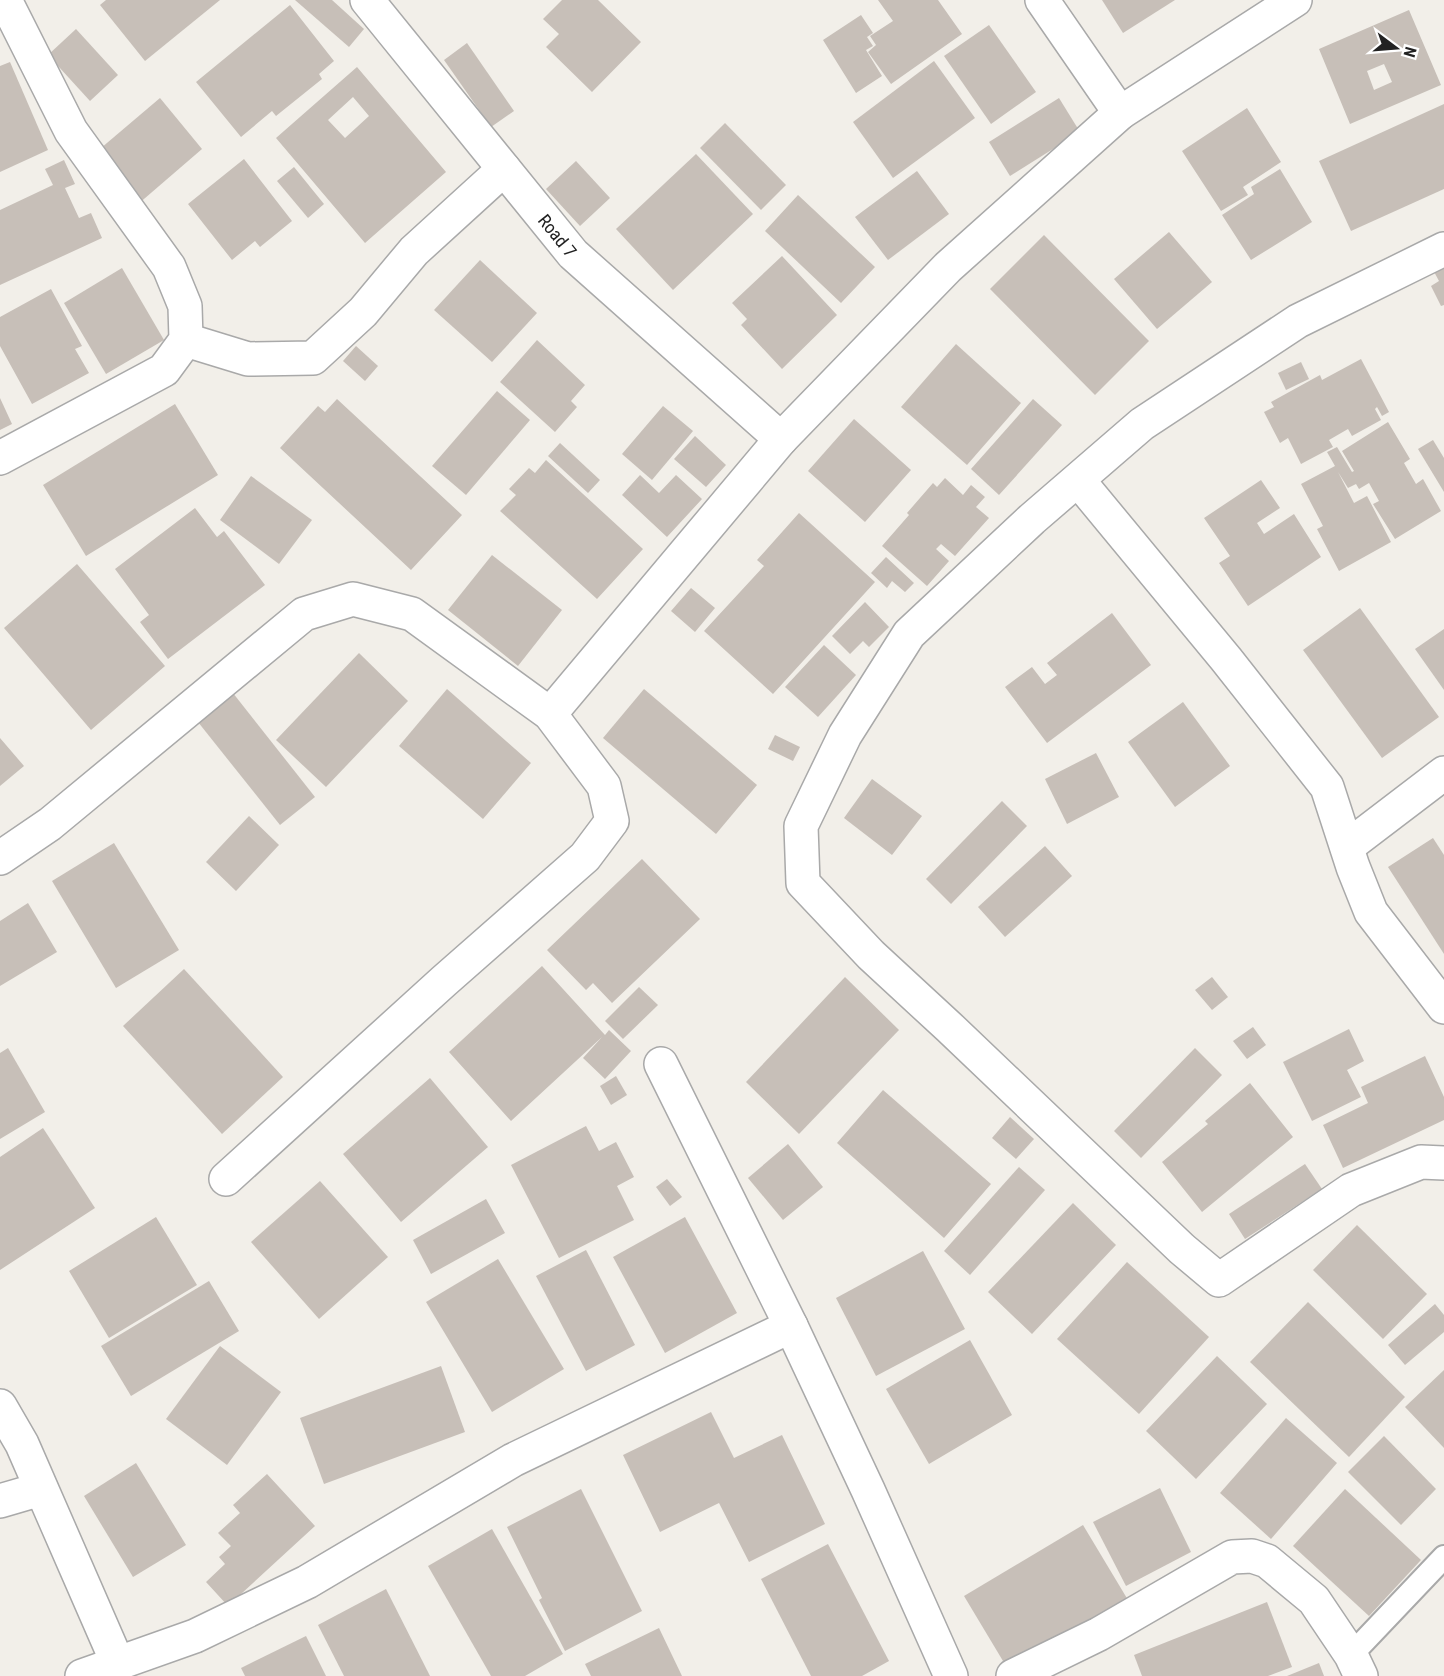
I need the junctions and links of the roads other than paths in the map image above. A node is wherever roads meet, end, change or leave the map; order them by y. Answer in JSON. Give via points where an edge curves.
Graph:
{"nodes":[{"id":1,"x":5,"y":0,"type":"edge"},
{"id":2,"x":367,"y":0,"type":"edge"},
{"id":3,"x":1042,"y":0,"type":"edge"},
{"id":4,"x":1295,"y":0,"type":"edge"},
{"id":5,"x":1120,"y":113,"type":"junction"},
{"id":6,"x":504,"y":169,"type":"junction"},
{"id":7,"x":1444,"y":249,"type":"edge"},
{"id":8,"x":186,"y":340,"type":"junction"},
{"id":9,"x":781,"y":439,"type":"junction"},
{"id":10,"x":0,"y":458,"type":"edge"},
{"id":11,"x":1078,"y":480,"type":"junction"},
{"id":12,"x":550,"y":714,"type":"junction"},
{"id":13,"x":1444,"y":773,"type":"edge"},
{"id":14,"x":1347,"y":847,"type":"junction"},
{"id":15,"x":0,"y":858,"type":"edge"},
{"id":16,"x":1444,"y":1007,"type":"edge"},
{"id":17,"x":660,"y":1064,"type":"dead end"},
{"id":18,"x":1444,"y":1163,"type":"edge"},
{"id":19,"x":226,"y":1179,"type":"dead end"},
{"id":20,"x":791,"y":1326,"type":"junction"},
{"id":21,"x":0,"y":1406,"type":"edge"},
{"id":22,"x":41,"y":1489,"type":"junction"},
{"id":23,"x":0,"y":1501,"type":"edge"},
{"id":24,"x":1444,"y":1557,"type":"edge"},
{"id":25,"x":118,"y":1664,"type":"junction"},
{"id":26,"x":1356,"y":1665,"type":"edge"},
{"id":27,"x":82,"y":1676,"type":"edge"},
{"id":28,"x":951,"y":1676,"type":"edge"},
{"id":29,"x":1013,"y":1676,"type":"edge"}],
"edges":[{"from":1,"to":8,"type":"street","via":[[71,131],[169,267],[185,306]]},
{"from":2,"to":6,"type":"street","name":"Road 7"},
{"from":3,"to":5,"type":"street"},
{"from":4,"to":5,"type":"street"},
{"from":5,"to":9,"type":"street","via":[[948,267]]},
{"from":6,"to":8,"type":"street","via":[[414,251],[363,312],[313,358],[248,359]]},
{"from":6,"to":9,"type":"street","name":"Road 7","via":[[573,254]]},
{"from":7,"to":11,"type":"street","via":[[1298,321],[1142,424]]},
{"from":8,"to":10,"type":"street","via":[[164,370]]},
{"from":9,"to":12,"type":"street"},
{"from":11,"to":14,"type":"street","via":[[1327,787]]},
{"from":11,"to":18,"type":"street","via":[[909,634],[845,735],[801,826],[802,883],[871,955],[1219,1280],[1351,1190],[1421,1162]]},
{"from":12,"to":15,"type":"street","via":[[412,614],[353,599],[304,614],[50,824]]},
{"from":12,"to":19,"type":"street","via":[[604,786],[612,821],[585,857]]},
{"from":13,"to":14,"type":"street"},
{"from":14,"to":16,"type":"street","via":[[1371,912]]},
{"from":17,"to":20,"type":"street"},
{"from":20,"to":25,"type":"street","via":[[513,1460],[307,1582],[195,1636]]},
{"from":20,"to":28,"type":"street"},
{"from":21,"to":22,"type":"street"},
{"from":22,"to":23,"type":"street"},
{"from":22,"to":25,"type":"street"},
{"from":24,"to":26,"type":"lane"},
{"from":25,"to":27,"type":"street"},
{"from":26,"to":29,"type":"street","via":[[1314,1600],[1267,1561],[1239,1556],[1099,1634]]}]}
